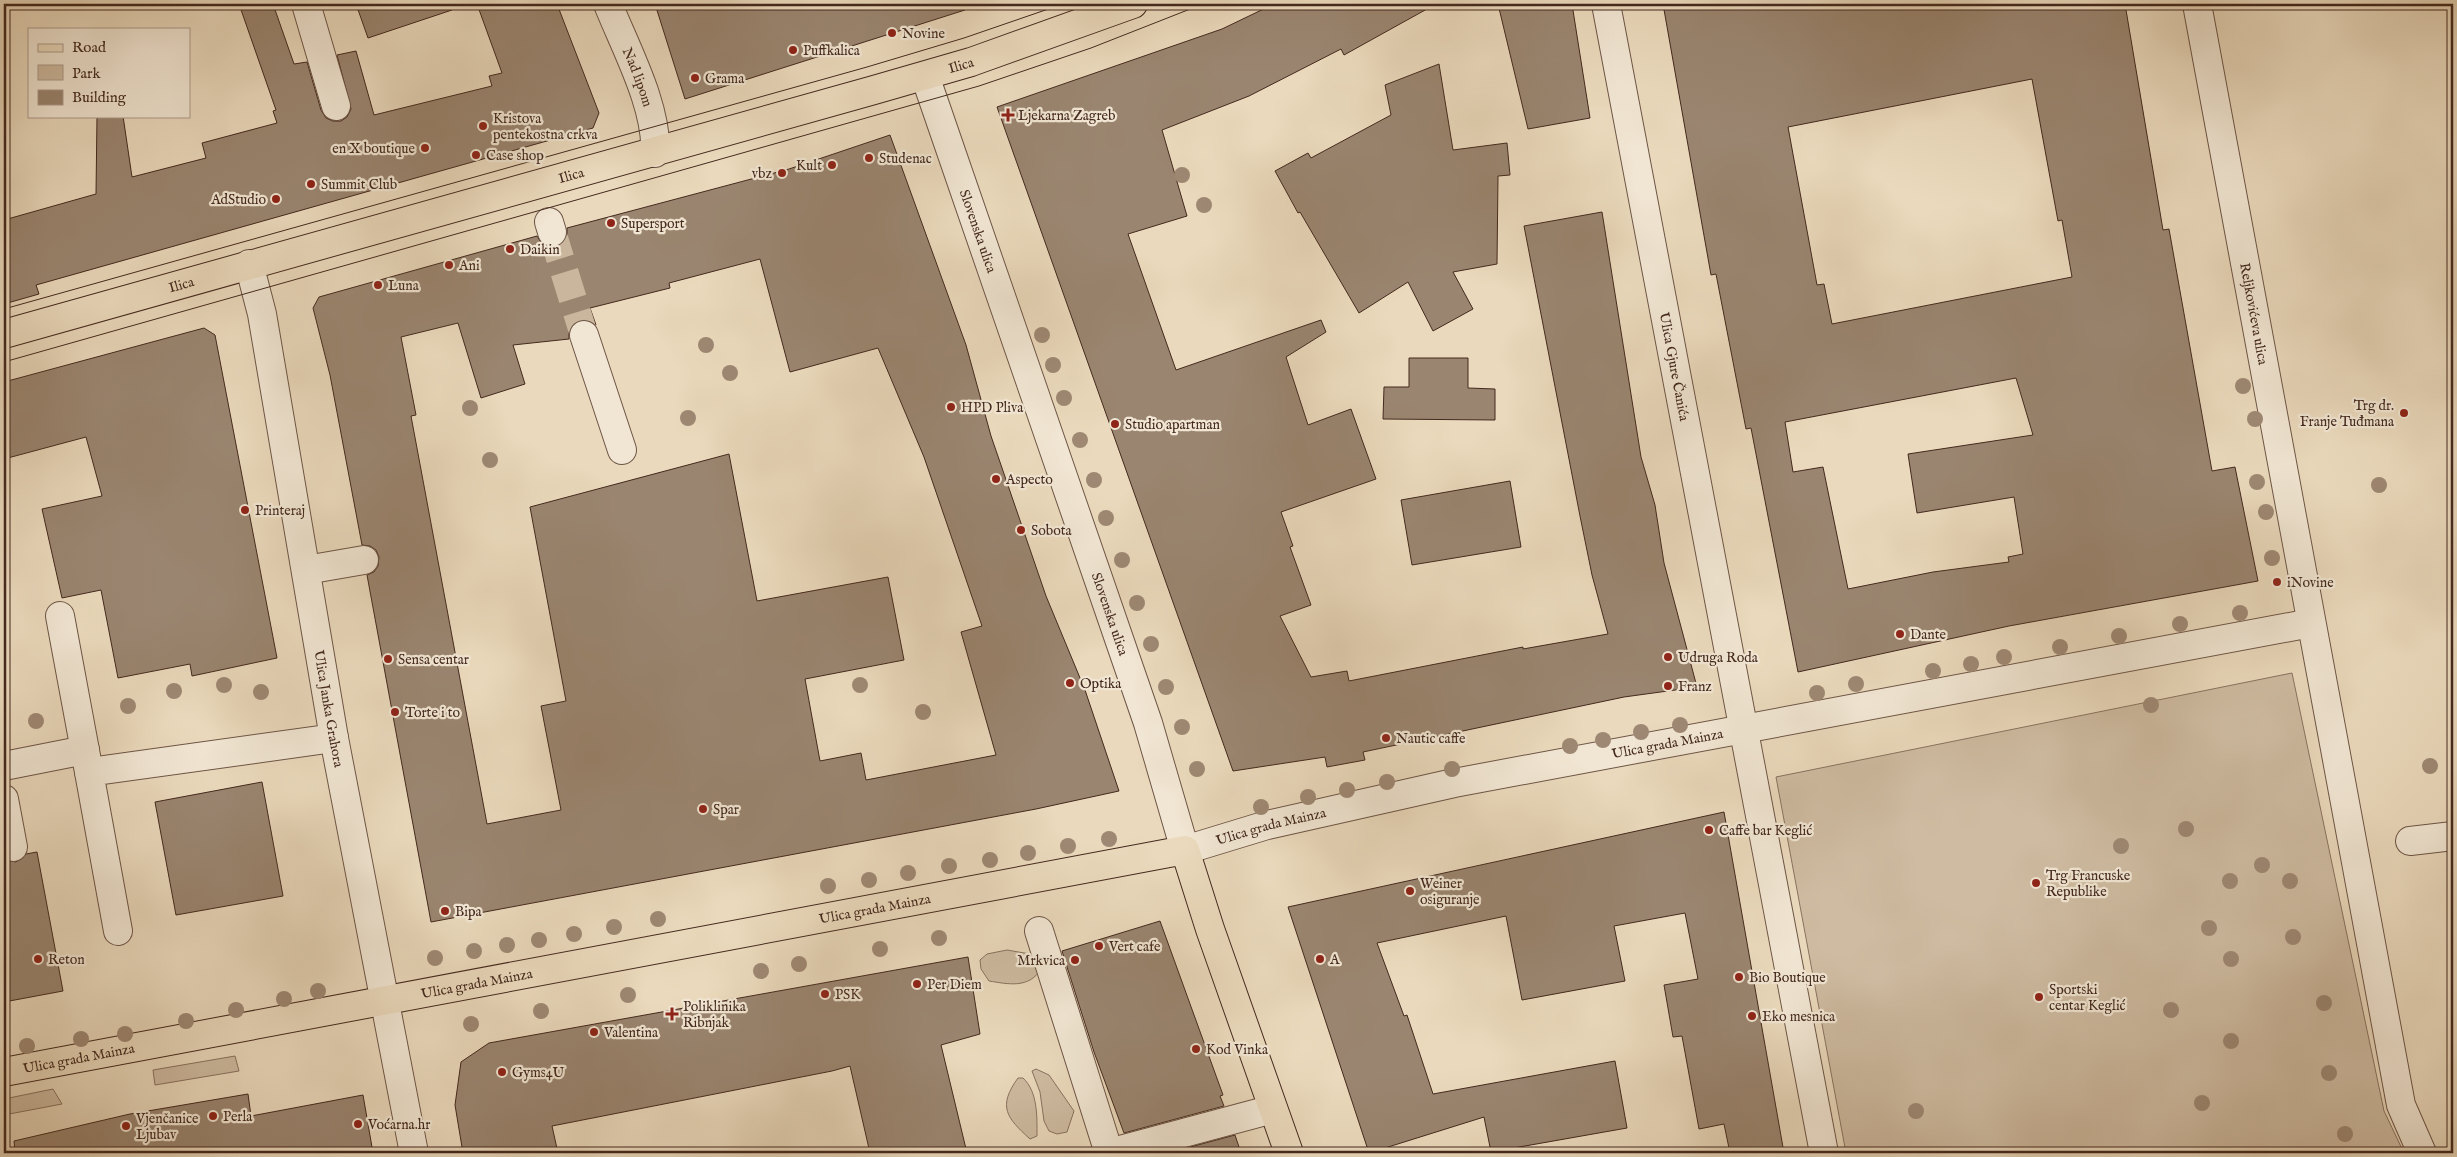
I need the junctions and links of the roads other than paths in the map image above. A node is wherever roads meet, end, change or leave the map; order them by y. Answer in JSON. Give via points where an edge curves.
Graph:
{"nodes":[{"id":1,"x":306,"y":4,"type":"edge"},
{"id":2,"x":608,"y":4,"type":"edge"},
{"id":3,"x":1133,"y":4,"type":"edge"},
{"id":4,"x":1606,"y":4,"type":"edge"},
{"id":5,"x":2197,"y":4,"type":"edge"},
{"id":6,"x":925,"y":76,"type":"junction"},
{"id":7,"x":336,"y":106,"type":"dead end"},
{"id":8,"x":655,"y":153,"type":"junction"},
{"id":9,"x":249,"y":264,"type":"junction"},
{"id":10,"x":4,"y":334,"type":"edge"},
{"id":11,"x":584,"y":335,"type":"tunnel mouth"},
{"id":12,"x":622,"y":450,"type":"dead end"},
{"id":13,"x":364,"y":560,"type":"dead end"},
{"id":14,"x":306,"y":570,"type":"junction"},
{"id":15,"x":60,"y":616,"type":"dead end"},
{"id":16,"x":2311,"y":623,"type":"junction"},
{"id":17,"x":1744,"y":729,"type":"junction"},
{"id":18,"x":334,"y":738,"type":"junction"},
{"id":19,"x":87,"y":761,"type":"junction"},
{"id":20,"x":4,"y":766,"type":"edge"},
{"id":21,"x":4,"y":799,"type":"edge"},
{"id":22,"x":2453,"y":836,"type":"edge"},
{"id":23,"x":2410,"y":841,"type":"dead end"},
{"id":24,"x":13,"y":847,"type":"dead end"},
{"id":25,"x":1185,"y":850,"type":"junction"},
{"id":26,"x":118,"y":931,"type":"dead end"},
{"id":27,"x":1039,"y":931,"type":"dead end"},
{"id":28,"x":386,"y":1001,"type":"junction"},
{"id":29,"x":4,"y":1072,"type":"edge"},
{"id":30,"x":1273,"y":1109,"type":"junction"},
{"id":31,"x":414,"y":1153,"type":"edge"},
{"id":32,"x":1289,"y":1153,"type":"edge"},
{"id":33,"x":1824,"y":1153,"type":"edge"},
{"id":34,"x":2422,"y":1153,"type":"edge"}],
"edges":[{"from":1,"to":7,"type":"street"},
{"from":2,"to":8,"type":"street","name":"Nad lipom","via":[[651,113]]},
{"from":3,"to":6,"type":"main road","name":"Ilica"},
{"from":4,"to":17,"type":"street","name":"Ulica Gjure Čanića"},
{"from":5,"to":16,"type":"street","name":"Reljkovićeva ulica"},
{"from":6,"to":8,"type":"main road","name":"Ilica"},
{"from":6,"to":25,"type":"street","name":"Slovenska ulica","via":[[1148,722]]},
{"from":8,"to":9,"type":"main road","name":"Ilica"},
{"from":9,"to":10,"type":"main road","name":"Ilica"},
{"from":9,"to":14,"type":"street","name":"Ulica Janka Grahora","via":[[262,314]]},
{"from":11,"to":12,"type":"street"},
{"from":13,"to":14,"type":"street"},
{"from":14,"to":18,"type":"street","name":"Ulica Janka Grahora"},
{"from":15,"to":19,"type":"street"},
{"from":16,"to":17,"type":"street"},
{"from":16,"to":34,"type":"street","via":[[2401,1106]]},
{"from":17,"to":25,"type":"street","name":"Ulica grada Mainza","via":[[1445,786],[1267,825]]},
{"from":17,"to":33,"type":"street"},
{"from":18,"to":19,"type":"street"},
{"from":18,"to":28,"type":"street","name":"Ulica Janka Grahora"},
{"from":19,"to":20,"type":"street"},
{"from":19,"to":26,"type":"street"},
{"from":21,"to":24,"type":"street"},
{"from":22,"to":23,"type":"street"},
{"from":25,"to":28,"type":"main road","name":"Ulica grada Mainza"},
{"from":25,"to":30,"type":"main road","name":"Slovenska ulica"},
{"from":27,"to":30,"type":"street","via":[[1109,1153]]},
{"from":28,"to":29,"type":"main road","name":"Ulica grada Mainza"},
{"from":28,"to":31,"type":"street","name":"Ulica Janka Grahora"},
{"from":30,"to":32,"type":"main road","name":"Slovenska ulica"}]}
